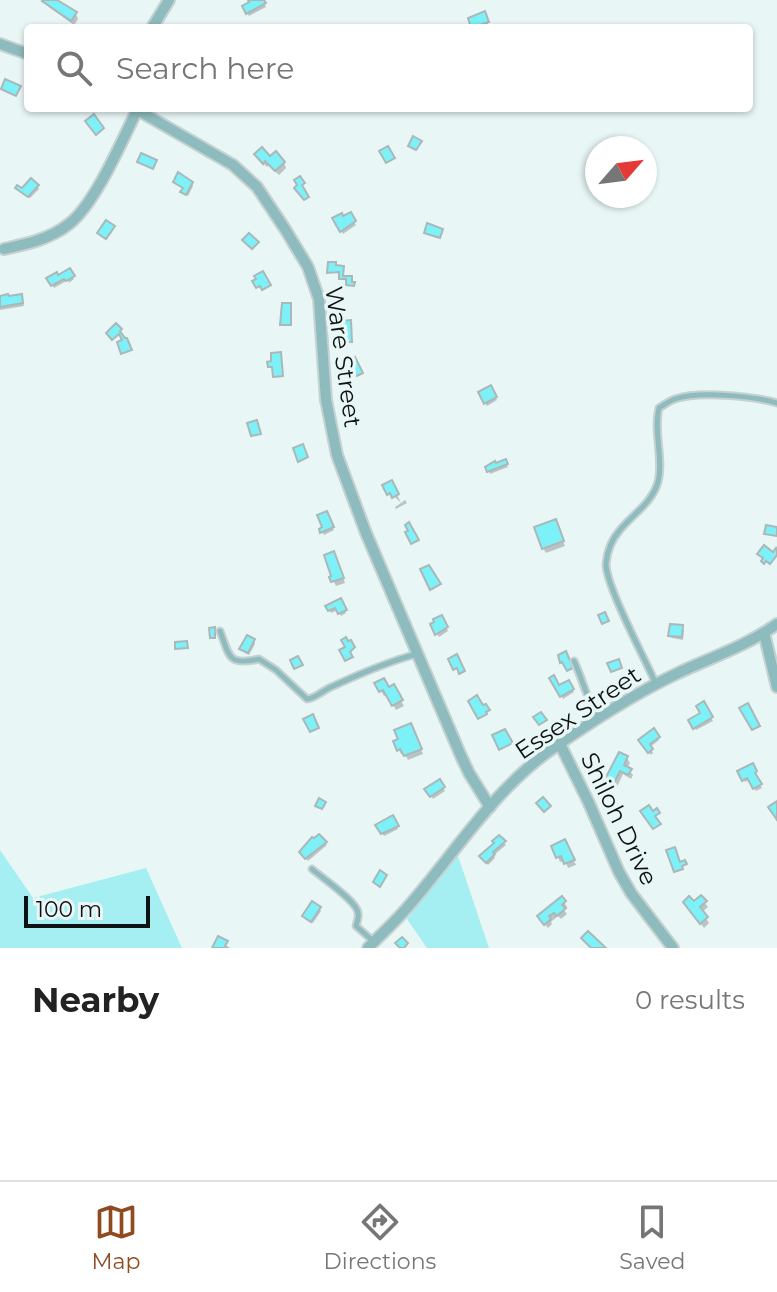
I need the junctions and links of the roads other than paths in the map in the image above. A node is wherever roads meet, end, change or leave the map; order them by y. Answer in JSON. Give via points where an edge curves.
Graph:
{"nodes":[{"id":1,"x":169,"y":0,"type":"edge"},
{"id":2,"x":154,"y":24,"type":"edge"},
{"id":3,"x":0,"y":44,"type":"edge"},
{"id":4,"x":24,"y":53,"type":"edge"},
{"id":5,"x":134,"y":112,"type":"edge"},
{"id":6,"x":142,"y":112,"type":"edge"},
{"id":7,"x":4,"y":249,"type":"dead end"},
{"id":8,"x":777,"y":403,"type":"edge"},
{"id":9,"x":777,"y":624,"type":"edge"},
{"id":10,"x":220,"y":631,"type":"dead end"},
{"id":11,"x":764,"y":633,"type":"junction"},
{"id":12,"x":418,"y":654,"type":"junction"},
{"id":13,"x":574,"y":661,"type":"dead end"},
{"id":14,"x":656,"y":684,"type":"junction"},
{"id":15,"x":777,"y":687,"type":"edge"},
{"id":16,"x":598,"y":718,"type":"junction"},
{"id":17,"x":560,"y":744,"type":"junction"},
{"id":18,"x":490,"y":807,"type":"junction"},
{"id":19,"x":312,"y":869,"type":"dead end"},
{"id":20,"x":371,"y":945,"type":"edge"},
{"id":21,"x":673,"y":948,"type":"edge"}],
"edges":[{"from":1,"to":2,"type":"street"},
{"from":3,"to":4,"type":"street"},
{"from":5,"to":7,"type":"street","via":[[77,217],[42,239]]},
{"from":6,"to":12,"type":"street","name":"Ware Street","via":[[233,165],[257,187],[308,267],[319,299],[326,400],[337,455]]},
{"from":8,"to":14,"type":"lane","via":[[746,396],[685,397],[659,408],[659,479],[653,495],[620,530],[606,567]]},
{"from":9,"to":11,"type":"street","name":"Essex Street"},
{"from":10,"to":12,"type":"lane","via":[[231,658],[259,659],[307,699],[389,661]]},
{"from":11,"to":14,"type":"street","name":"Essex Street"},
{"from":11,"to":15,"type":"street"},
{"from":12,"to":18,"type":"street","name":"Ware Street","via":[[469,773]]},
{"from":13,"to":16,"type":"lane"},
{"from":14,"to":16,"type":"street","name":"Essex Street"},
{"from":16,"to":17,"type":"street","name":"Essex Street"},
{"from":17,"to":18,"type":"street","name":"Essex Street"},
{"from":17,"to":21,"type":"street","name":"Shiloh Drive","via":[[619,872]]},
{"from":18,"to":20,"type":"street","name":"Essex Street"},
{"from":19,"to":20,"type":"lane","via":[[351,900],[358,912],[356,926]]}]}
